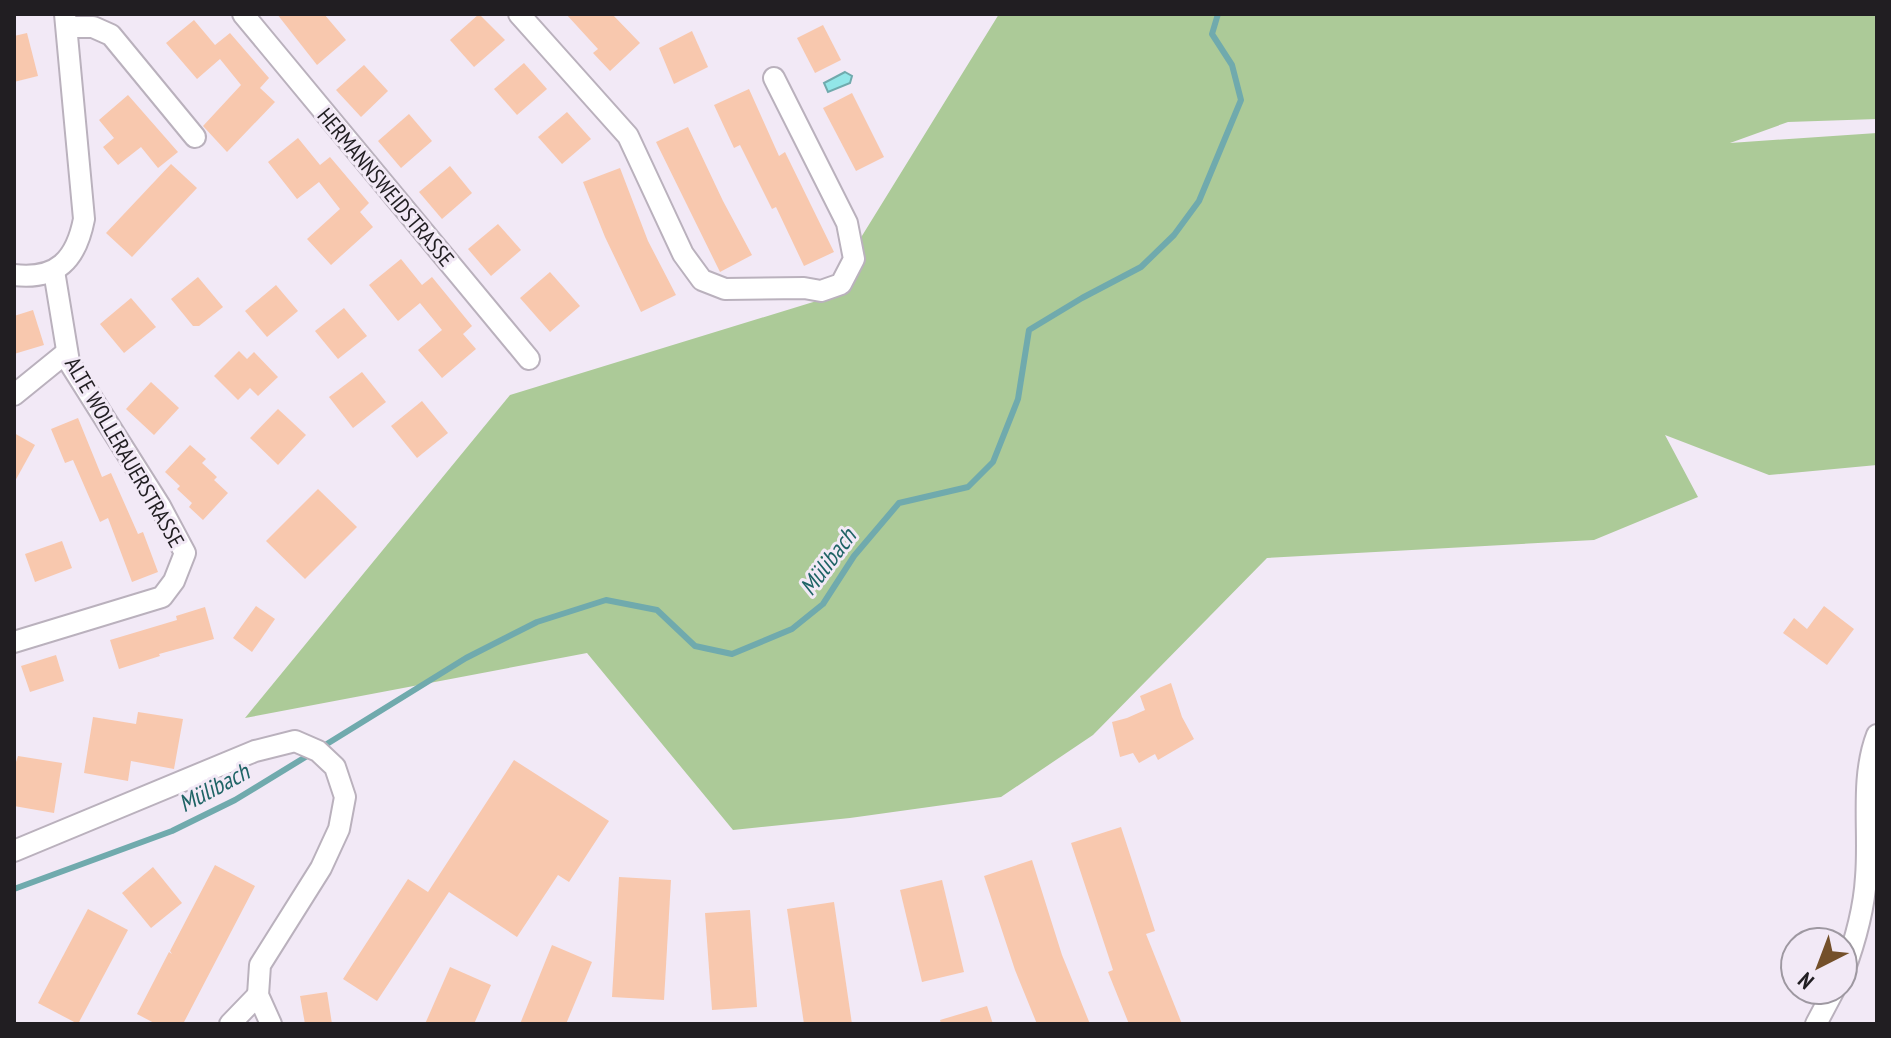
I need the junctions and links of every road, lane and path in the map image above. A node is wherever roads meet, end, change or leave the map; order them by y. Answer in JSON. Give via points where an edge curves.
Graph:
{"nodes":[{"id":1,"x":243,"y":14,"type":"edge"},
{"id":2,"x":519,"y":14,"type":"edge"},
{"id":3,"x":66,"y":20,"type":"edge"},
{"id":4,"x":774,"y":78,"type":"dead end"},
{"id":5,"x":195,"y":137,"type":"dead end"},
{"id":6,"x":54,"y":271,"type":"junction"},
{"id":7,"x":14,"y":275,"type":"edge"},
{"id":8,"x":67,"y":352,"type":"junction"},
{"id":9,"x":529,"y":359,"type":"dead end"},
{"id":10,"x":14,"y":395,"type":"edge"},
{"id":11,"x":14,"y":642,"type":"edge"},
{"id":12,"x":1877,"y":735,"type":"edge"},
{"id":13,"x":14,"y":851,"type":"edge"},
{"id":14,"x":1859,"y":928,"type":"edge"},
{"id":15,"x":258,"y":995,"type":"junction"},
{"id":16,"x":1826,"y":1006,"type":"edge"},
{"id":17,"x":230,"y":1024,"type":"edge"},
{"id":18,"x":271,"y":1024,"type":"edge"},
{"id":19,"x":1816,"y":1024,"type":"edge"}],
"edges":[{"from":1,"to":9,"type":"street","name":"HERMANNSWEIDSTRASSE"},
{"from":2,"to":4,"type":"street","via":[[628,136],[683,254],[702,280],[725,289],[821,291],[841,284],[854,259],[850,235]]},
{"from":3,"to":5,"type":"street","via":[[111,35]]},
{"from":3,"to":6,"type":"street","via":[[84,219],[76,246]]},
{"from":6,"to":7,"type":"street"},
{"from":6,"to":8,"type":"street","name":"ALTE WOLLERAUERSTRASSE"},
{"from":8,"to":10,"type":"street"},
{"from":8,"to":11,"type":"street","name":"ALTE WOLLERAUERSTRASSE","via":[[185,553],[162,597]]},
{"from":12,"to":14,"type":"street","via":[[1869,767]]},
{"from":13,"to":15,"type":"street","via":[[255,751],[295,741],[318,751],[335,767],[345,797],[339,829],[321,868],[260,965]]},
{"from":15,"to":17,"type":"street"},
{"from":15,"to":18,"type":"street"},
{"from":16,"to":19,"type":"street"}]}
